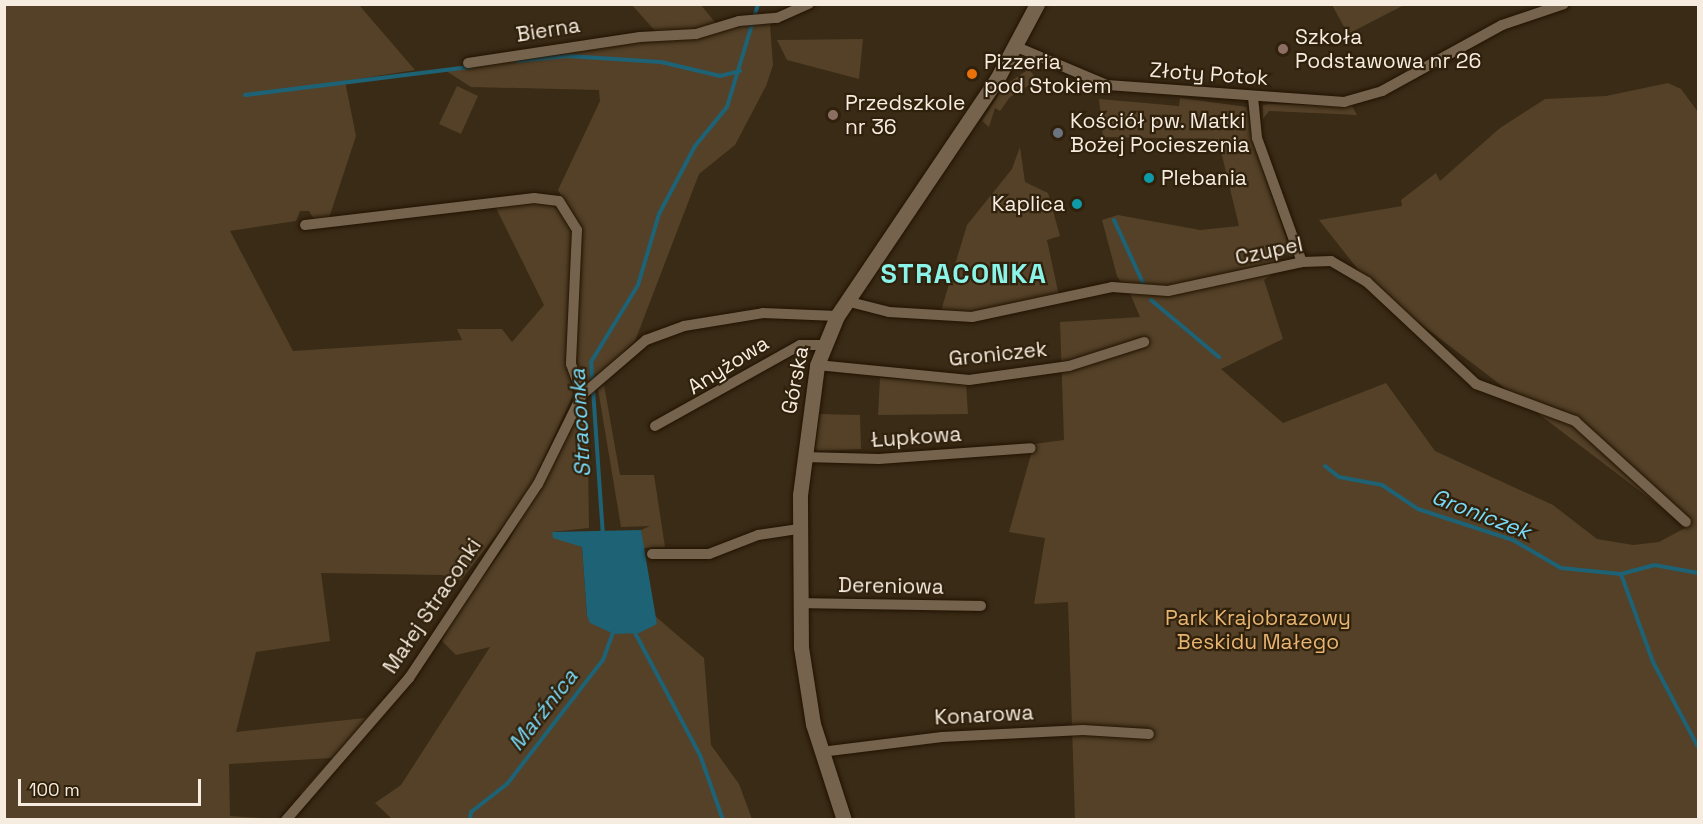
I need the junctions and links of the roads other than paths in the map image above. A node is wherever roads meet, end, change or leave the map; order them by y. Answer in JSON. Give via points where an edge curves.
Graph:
{"nodes":[{"id":1,"x":809,"y":4,"type":"edge"},
{"id":2,"x":1036,"y":4,"type":"edge"},
{"id":3,"x":1564,"y":4,"type":"edge"},
{"id":4,"x":1017,"y":47,"type":"junction"},
{"id":5,"x":468,"y":63,"type":"dead end"},
{"id":6,"x":1253,"y":97,"type":"junction"},
{"id":7,"x":305,"y":225,"type":"dead end"},
{"id":8,"x":1302,"y":262,"type":"junction"},
{"id":9,"x":846,"y":301,"type":"junction"},
{"id":10,"x":837,"y":316,"type":"junction"},
{"id":11,"x":1144,"y":342,"type":"dead end"},
{"id":12,"x":823,"y":345,"type":"junction"},
{"id":13,"x":817,"y":365,"type":"junction"},
{"id":14,"x":585,"y":393,"type":"junction"},
{"id":15,"x":656,"y":426,"type":"dead end"},
{"id":16,"x":1031,"y":448,"type":"dead end"},
{"id":17,"x":804,"y":457,"type":"junction"},
{"id":18,"x":1686,"y":522,"type":"dead end"},
{"id":19,"x":798,"y":529,"type":"junction"},
{"id":20,"x":651,"y":554,"type":"dead end"},
{"id":21,"x":799,"y":603,"type":"junction"},
{"id":22,"x":981,"y":606,"type":"dead end"},
{"id":23,"x":1149,"y":734,"type":"dead end"},
{"id":24,"x":821,"y":752,"type":"junction"},
{"id":25,"x":286,"y":819,"type":"edge"},
{"id":26,"x":844,"y":819,"type":"edge"}],
"edges":[{"from":1,"to":5,"type":"street","name":"Bierna","via":[[773,19],[739,21],[696,34],[640,37]]},
{"from":2,"to":4,"type":"street","name":"Górska"},
{"from":3,"to":6,"type":"street","name":"Złoty Potok","via":[[1502,25],[1370,96],[1332,103]]},
{"from":4,"to":6,"type":"street","name":"Złoty Potok","via":[[1107,85]]},
{"from":4,"to":9,"type":"street","name":"Górska"},
{"from":6,"to":8,"type":"street","via":[[1257,138]]},
{"from":7,"to":14,"type":"street","via":[[534,198],[559,201],[577,230],[571,364]]},
{"from":8,"to":9,"type":"street","name":"Czupel","via":[[1184,289],[1112,287],[972,317],[889,312]]},
{"from":8,"to":18,"type":"street","name":"Czupel","via":[[1331,261],[1356,274],[1476,384],[1575,421]]},
{"from":9,"to":10,"type":"street","name":"Górska"},
{"from":10,"to":12,"type":"street","name":"Górska"},
{"from":10,"to":14,"type":"street","via":[[763,313],[684,327],[646,340]]},
{"from":11,"to":13,"type":"street","name":"Groniczek","via":[[1069,366],[969,380]]},
{"from":12,"to":13,"type":"street","name":"Górska"},
{"from":12,"to":15,"type":"street","name":"Anyżowa","via":[[800,345]]},
{"from":13,"to":17,"type":"street","name":"Górska"},
{"from":14,"to":25,"type":"street","name":"Małej Straconki","via":[[538,484],[409,678]]},
{"from":16,"to":17,"type":"street","name":"Łupkowa","via":[[879,459]]},
{"from":17,"to":19,"type":"street","name":"Górska"},
{"from":19,"to":20,"type":"street","via":[[758,535],[710,554]]},
{"from":19,"to":21,"type":"street","name":"Górska"},
{"from":21,"to":22,"type":"street","name":"Dereniowa"},
{"from":21,"to":24,"type":"street","name":"Górska","via":[[805,693]]},
{"from":23,"to":24,"type":"street","name":"Konarowa","via":[[1083,730],[942,737]]},
{"from":24,"to":26,"type":"street","name":"Górska"}]}
